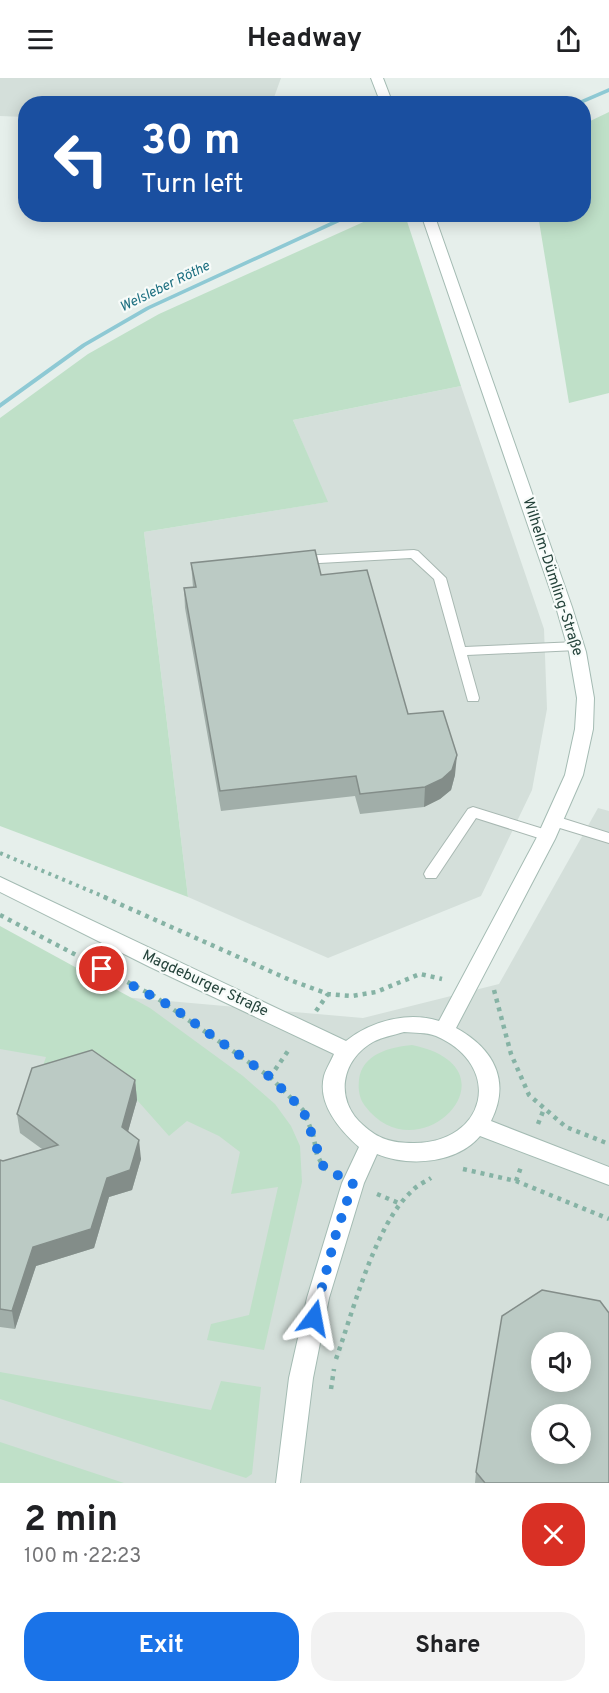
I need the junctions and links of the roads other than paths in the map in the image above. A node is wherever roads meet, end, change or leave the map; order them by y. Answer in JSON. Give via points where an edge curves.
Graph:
{"nodes":[{"id":1,"x":377,"y":78,"type":"edge"},
{"id":2,"x":384,"y":96,"type":"edge"},
{"id":3,"x":430,"y":222,"type":"edge"},
{"id":4,"x":289,"y":560,"type":"edge"},
{"id":5,"x":577,"y":646,"type":"junction"},
{"id":6,"x":462,"y":651,"type":"junction"},
{"id":7,"x":473,"y":698,"type":"dead end"},
{"id":8,"x":551,"y":829,"type":"junction"},
{"id":9,"x":609,"y":838,"type":"edge"},
{"id":10,"x":431,"y":874,"type":"dead end"},
{"id":11,"x":0,"y":884,"type":"edge"},
{"id":12,"x":444,"y":1031,"type":"junction"},
{"id":13,"x":347,"y":1051,"type":"junction"},
{"id":14,"x":479,"y":1125,"type":"junction"},
{"id":15,"x":372,"y":1144,"type":"junction"},
{"id":16,"x":609,"y":1176,"type":"edge"},
{"id":17,"x":288,"y":1483,"type":"edge"}],
"edges":[{"from":1,"to":2,"type":"street"},
{"from":3,"to":5,"type":"street","name":"Wilhelm-Dümling-Straße"},
{"from":4,"to":6,"type":"lane","via":[[414,554],[440,578]]},
{"from":5,"to":6,"type":"lane"},
{"from":5,"to":8,"type":"street","name":"Wilhelm-Dümling-Straße","via":[[585,727],[576,766]]},
{"from":6,"to":7,"type":"lane"},
{"from":8,"to":9,"type":"lane"},
{"from":8,"to":10,"type":"lane","via":[[473,812]]},
{"from":8,"to":12,"type":"street","name":"Wilhelm-Dümling-Straße"},
{"from":11,"to":13,"type":"street","name":"Magdeburger Straße"},
{"from":12,"to":13,"type":"street","via":[[426,1025],[382,1028],[363,1036]]},
{"from":12,"to":14,"type":"street","via":[[469,1045],[484,1064],[491,1085],[489,1107]]},
{"from":13,"to":15,"type":"street","via":[[337,1064],[332,1081],[333,1099],[353,1131]]},
{"from":14,"to":15,"type":"street","via":[[461,1141],[440,1150],[417,1154]]},
{"from":14,"to":16,"type":"street"},
{"from":15,"to":17,"type":"street","via":[[353,1183],[318,1298],[301,1378]]}]}
